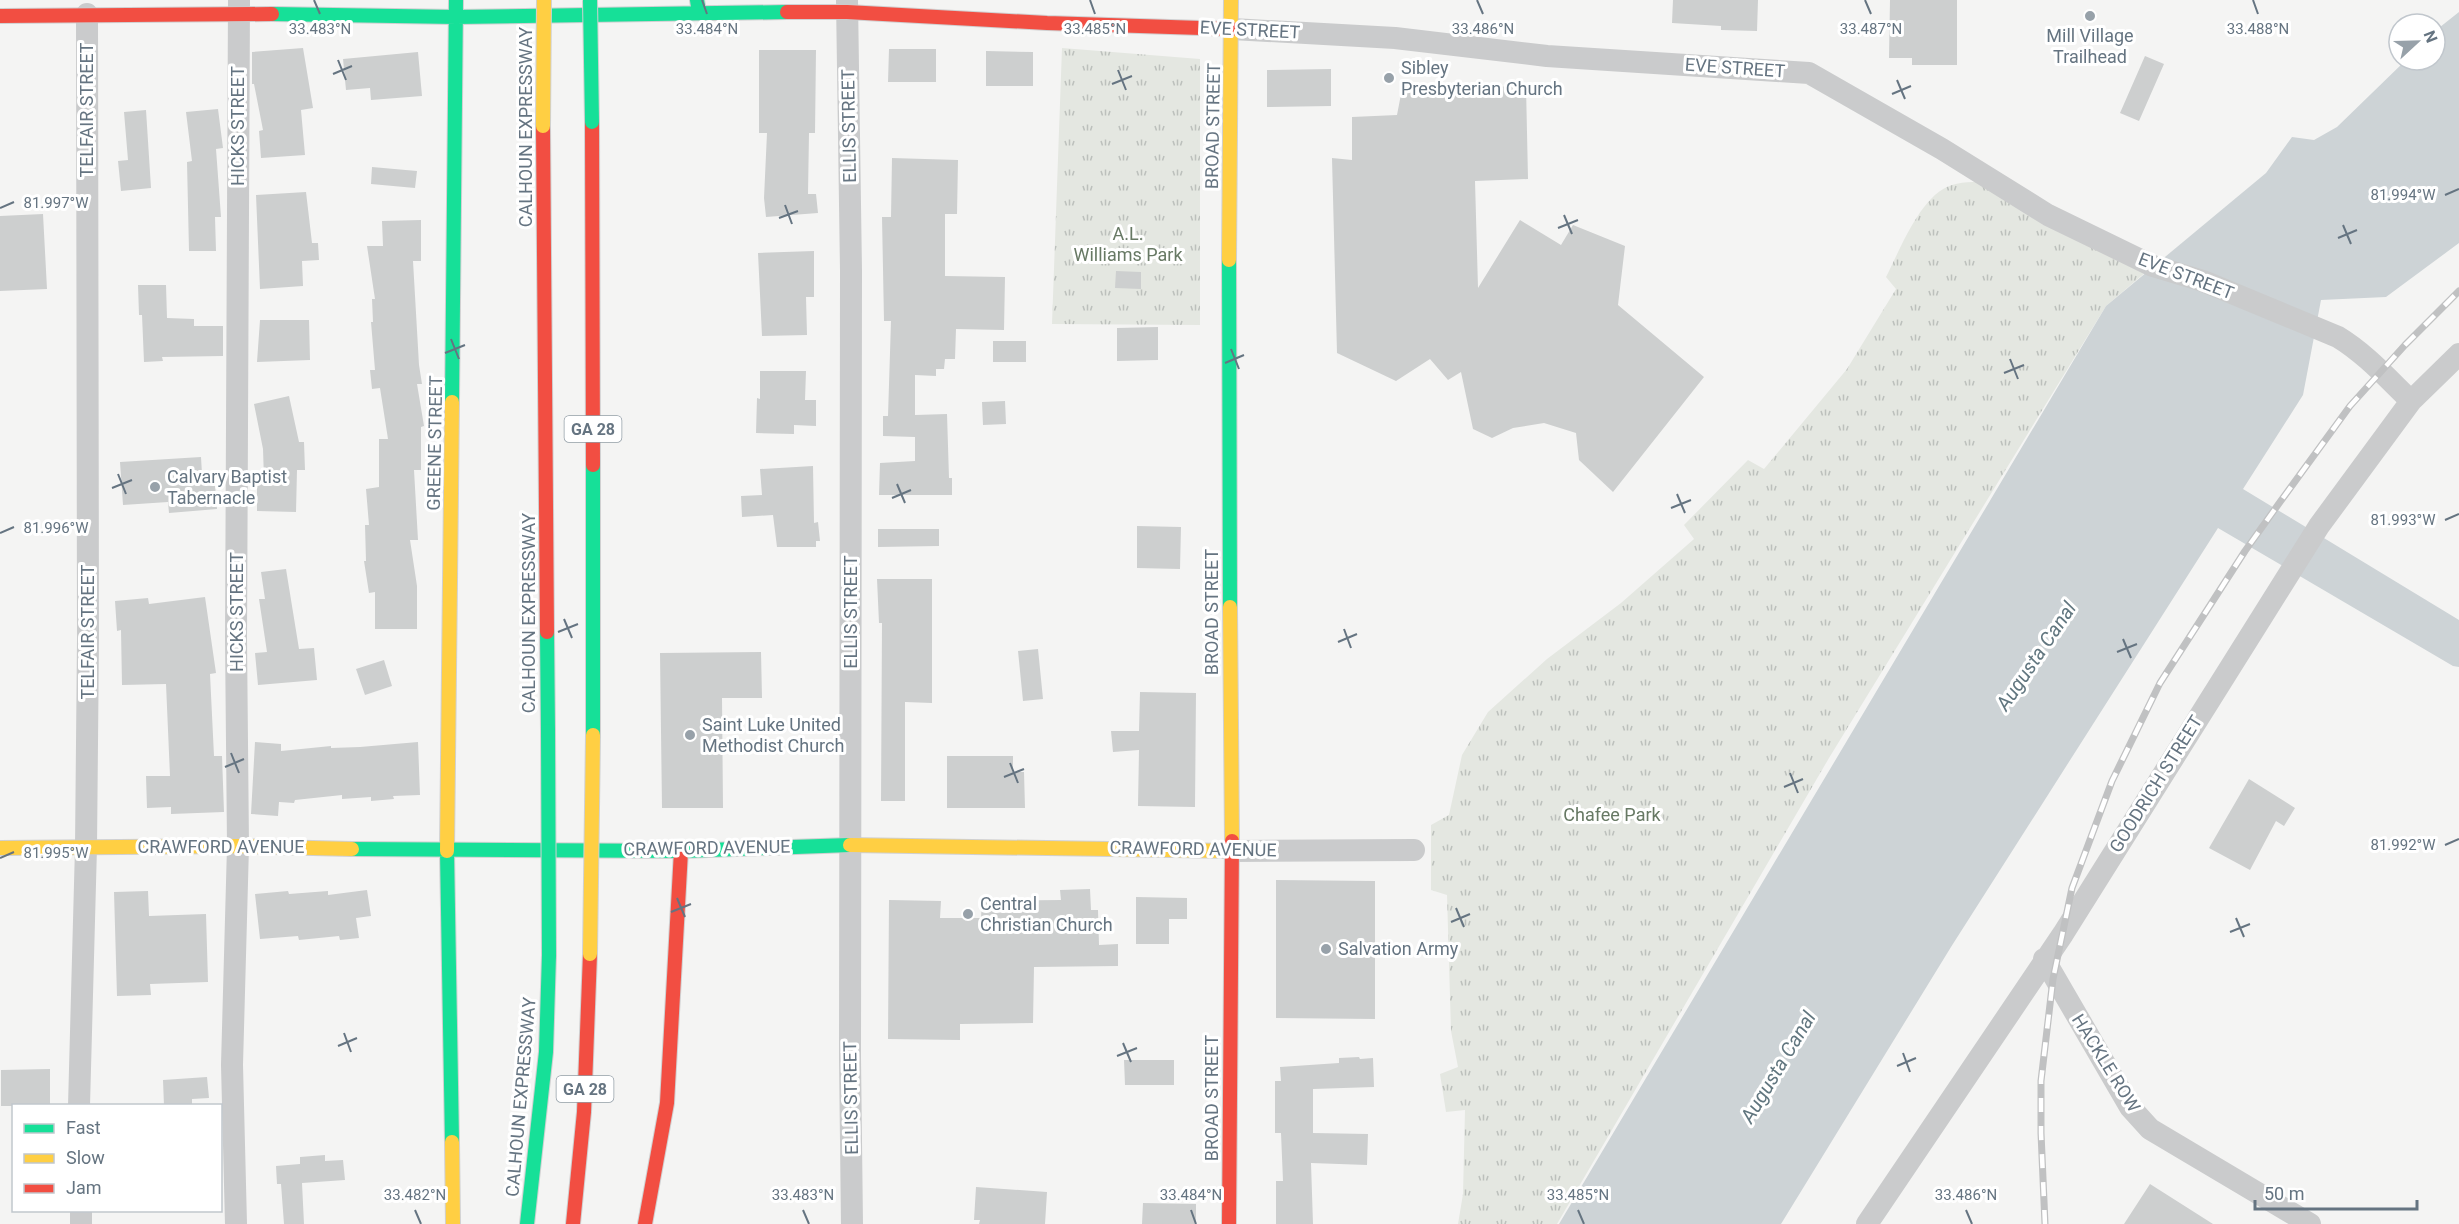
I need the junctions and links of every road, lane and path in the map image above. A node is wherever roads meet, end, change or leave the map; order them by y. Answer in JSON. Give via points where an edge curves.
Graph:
{"nodes":[{"id":1,"x":456,"y":0,"type":"edge"},
{"id":2,"x":544,"y":0,"type":"edge"},
{"id":3,"x":590,"y":0,"type":"edge"},
{"id":4,"x":1232,"y":0,"type":"edge"},
{"id":5,"x":698,"y":6,"type":"edge"},
{"id":6,"x":847,"y":6,"type":"edge"},
{"id":7,"x":239,"y":7,"type":"edge"},
{"id":8,"x":87,"y":14,"type":"junction"},
{"id":9,"x":0,"y":16,"type":"edge"},
{"id":10,"x":456,"y":16,"type":"junction"},
{"id":11,"x":1232,"y":29,"type":"junction"},
{"id":12,"x":2459,"y":354,"type":"edge"},
{"id":13,"x":2411,"y":401,"type":"junction"},
{"id":14,"x":850,"y":845,"type":"junction"},
{"id":15,"x":238,"y":846,"type":"junction"},
{"id":16,"x":86,"y":847,"type":"junction"},
{"id":17,"x":0,"y":848,"type":"edge"},
{"id":18,"x":1232,"y":850,"type":"junction"},
{"id":19,"x":1414,"y":850,"type":"dead end"},
{"id":20,"x":447,"y":851,"type":"junction"},
{"id":21,"x":681,"y":851,"type":"junction"},
{"id":22,"x":2044,"y":959,"type":"junction"},
{"id":23,"x":79,"y":1104,"type":"edge"},
{"id":24,"x":236,"y":1224,"type":"edge"},
{"id":25,"x":453,"y":1224,"type":"edge"},
{"id":26,"x":527,"y":1224,"type":"edge"},
{"id":27,"x":573,"y":1224,"type":"edge"},
{"id":28,"x":645,"y":1224,"type":"edge"},
{"id":29,"x":852,"y":1224,"type":"edge"},
{"id":30,"x":1229,"y":1224,"type":"edge"},
{"id":31,"x":1867,"y":1224,"type":"edge"},
{"id":32,"x":2310,"y":1224,"type":"edge"}],
"edges":[{"from":1,"to":10,"type":"main road","name":"GREENE STREET"},
{"from":2,"to":26,"type":"main road","name":"CALHOUN EXPRESSWAY","number":"GA 28","bridge":true,"via":[[549,956],[546,1052]]},
{"from":3,"to":27,"type":"main road","number":"GA 28","bridge":true,"via":[[590,954],[584,1112]]},
{"from":4,"to":11,"type":"main road","name":"BROAD STREET"},
{"from":5,"to":6,"type":"main road","name":"EVE STREET"},
{"from":5,"to":10,"type":"main road","name":"EVE STREET"},
{"from":6,"to":11,"type":"main road","name":"EVE STREET","via":[[1047,23]]},
{"from":6,"to":14,"type":"street","name":"ELLIS STREET","via":[[851,271]]},
{"from":7,"to":8,"type":"main road","name":"EVE STREET"},
{"from":7,"to":10,"type":"main road","name":"EVE STREET"},
{"from":7,"to":15,"type":"street","name":"HICKS STREET"},
{"from":8,"to":9,"type":"main road","name":"EVE STREET"},
{"from":8,"to":16,"type":"street","name":"TELFAIR STREET"},
{"from":10,"to":20,"type":"main road","name":"GREENE STREET"},
{"from":11,"to":13,"type":"street","name":"EVE STREET","via":[[1395,38],[1547,56],[1809,73],[2048,215],[2153,266],[2203,281],[2338,337],[2353,346]]},
{"from":11,"to":18,"type":"main road","name":"BROAD STREET","via":[[1228,421]]},
{"from":12,"to":13,"type":"street","name":"GOODRICH STREET"},
{"from":13,"to":22,"type":"street","name":"GOODRICH STREET","via":[[2319,526]]},
{"from":14,"to":18,"type":"main road","name":"CRAWFORD AVENUE"},
{"from":14,"to":21,"type":"main road","name":"CRAWFORD AVENUE"},
{"from":14,"to":29,"type":"street","name":"ELLIS STREET"},
{"from":15,"to":16,"type":"main road","name":"CRAWFORD AVENUE"},
{"from":15,"to":20,"type":"main road","name":"CRAWFORD AVENUE"},
{"from":15,"to":24,"type":"street","name":"HICKS STREET","via":[[231,1065]]},
{"from":16,"to":17,"type":"main road","name":"CRAWFORD AVENUE"},
{"from":16,"to":23,"type":"street","name":"TELFAIR STREET"},
{"from":18,"to":19,"type":"street","name":"CRAWFORD AVENUE"},
{"from":18,"to":30,"type":"main road","name":"BROAD STREET"},
{"from":20,"to":21,"type":"main road","name":"CRAWFORD AVENUE"},
{"from":20,"to":25,"type":"main road","name":"GREENE STREET"},
{"from":21,"to":28,"type":"main road","via":[[667,1103]]},
{"from":22,"to":31,"type":"street","name":"GOODRICH STREET"},
{"from":22,"to":32,"type":"street","name":"HACKLE ROW","via":[[2130,1107],[2150,1129]]}]}
